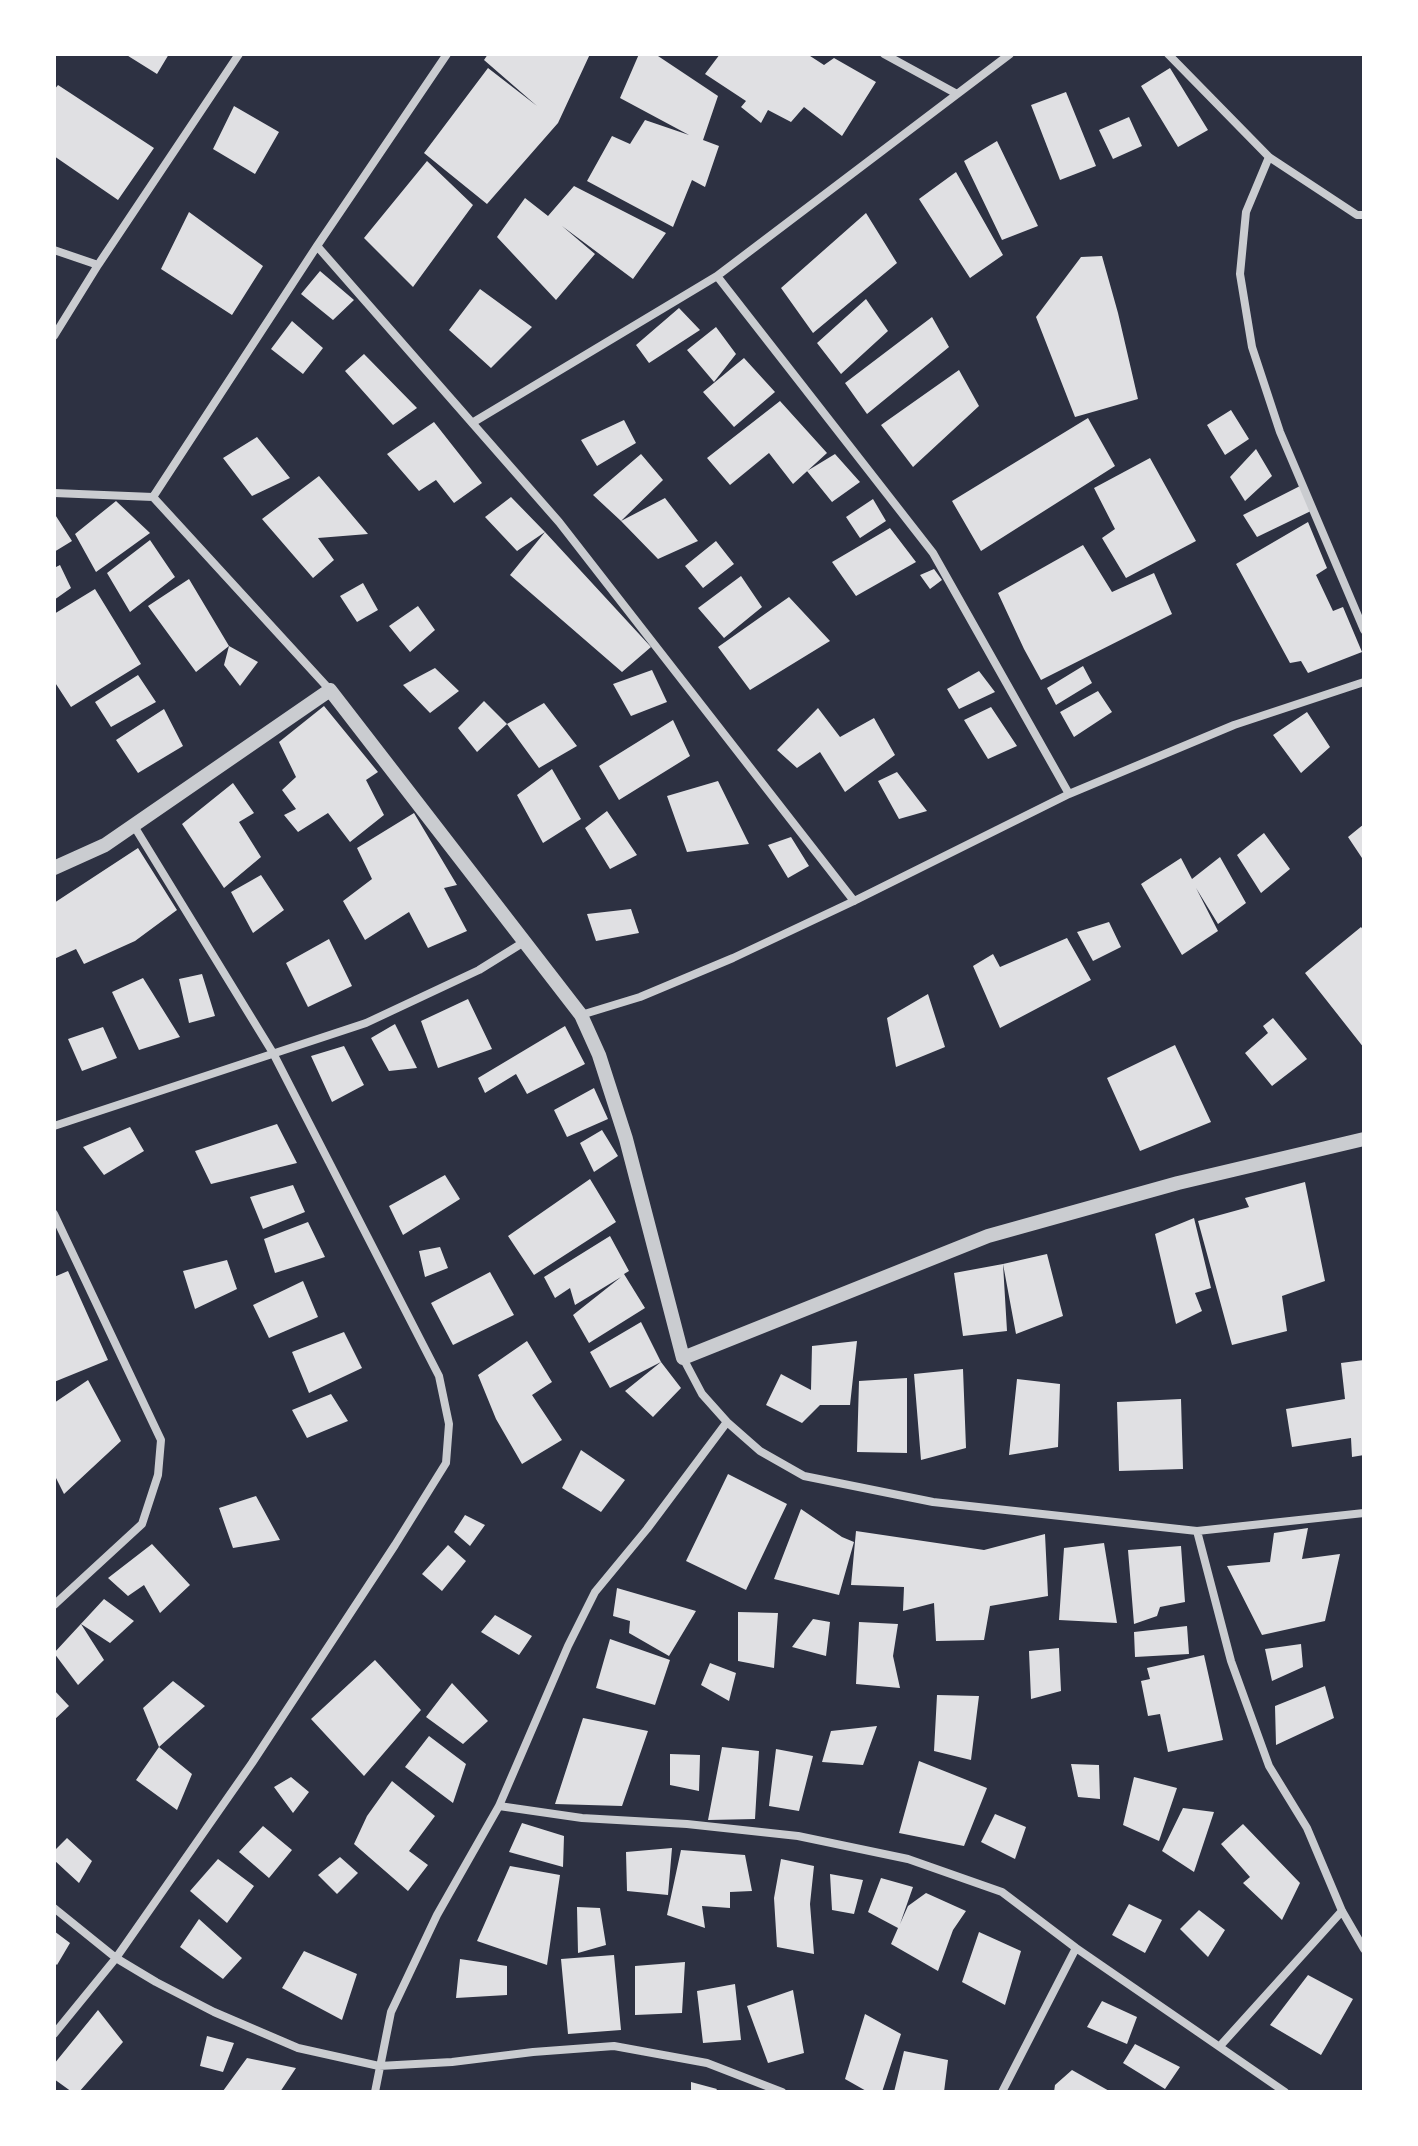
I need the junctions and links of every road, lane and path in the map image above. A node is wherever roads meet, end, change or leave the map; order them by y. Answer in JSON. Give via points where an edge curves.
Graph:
{"nodes":[{"id":1,"x":239,"y":54,"type":"edge"},
{"id":2,"x":447,"y":54,"type":"edge"},
{"id":3,"x":884,"y":54,"type":"edge"},
{"id":4,"x":1010,"y":54,"type":"edge"},
{"id":5,"x":1168,"y":54,"type":"edge"},
{"id":6,"x":957,"y":94,"type":"junction"},
{"id":7,"x":1269,"y":157,"type":"junction"},
{"id":8,"x":1364,"y":215,"type":"edge"},
{"id":9,"x":317,"y":246,"type":"junction"},
{"id":10,"x":54,"y":250,"type":"edge"},
{"id":11,"x":98,"y":265,"type":"junction"},
{"id":12,"x":717,"y":276,"type":"junction"},
{"id":13,"x":54,"y":336,"type":"edge"},
{"id":14,"x":472,"y":423,"type":"junction"},
{"id":15,"x":54,"y":493,"type":"edge"},
{"id":16,"x":153,"y":497,"type":"junction"},
{"id":17,"x":1364,"y":630,"type":"edge"},
{"id":18,"x":1364,"y":682,"type":"edge"},
{"id":19,"x":330,"y":690,"type":"junction"},
{"id":20,"x":1069,"y":794,"type":"junction"},
{"id":21,"x":134,"y":826,"type":"junction"},
{"id":22,"x":54,"y":868,"type":"edge"},
{"id":23,"x":854,"y":901,"type":"junction"},
{"id":24,"x":524,"y":942,"type":"junction"},
{"id":25,"x":581,"y":1015,"type":"junction"},
{"id":26,"x":273,"y":1053,"type":"junction"},
{"id":27,"x":54,"y":1126,"type":"edge"},
{"id":28,"x":1364,"y":1139,"type":"edge"},
{"id":29,"x":54,"y":1214,"type":"edge"},
{"id":30,"x":683,"y":1358,"type":"junction"},
{"id":31,"x":727,"y":1422,"type":"junction"},
{"id":32,"x":1364,"y":1513,"type":"edge"},
{"id":33,"x":1197,"y":1531,"type":"junction"},
{"id":34,"x":54,"y":1605,"type":"edge"},
{"id":35,"x":499,"y":1806,"type":"junction"},
{"id":36,"x":54,"y":1908,"type":"edge"},
{"id":37,"x":1342,"y":1911,"type":"junction"},
{"id":38,"x":1076,"y":1948,"type":"junction"},
{"id":39,"x":1364,"y":1949,"type":"edge"},
{"id":40,"x":116,"y":1958,"type":"junction"},
{"id":41,"x":54,"y":2034,"type":"edge"},
{"id":42,"x":1220,"y":2046,"type":"junction"},
{"id":43,"x":379,"y":2066,"type":"junction"},
{"id":44,"x":375,"y":2092,"type":"edge"},
{"id":45,"x":782,"y":2092,"type":"edge"},
{"id":46,"x":1002,"y":2092,"type":"edge"},
{"id":47,"x":1285,"y":2092,"type":"edge"}],
"edges":[{"from":1,"to":11,"type":"street"},
{"from":2,"to":9,"type":"street"},
{"from":3,"to":6,"type":"street"},
{"from":4,"to":6,"type":"street"},
{"from":5,"to":7,"type":"street"},
{"from":6,"to":12,"type":"street"},
{"from":7,"to":8,"type":"street"},
{"from":7,"to":17,"type":"street","via":[[1246,212],[1240,274],[1252,347],[1280,432]]},
{"from":9,"to":14,"type":"street"},
{"from":9,"to":16,"type":"street"},
{"from":10,"to":11,"type":"street"},
{"from":11,"to":13,"type":"street"},
{"from":12,"to":14,"type":"street"},
{"from":12,"to":20,"type":"street","via":[[933,553]]},
{"from":14,"to":23,"type":"street","via":[[559,522]]},
{"from":15,"to":16,"type":"street"},
{"from":16,"to":19,"type":"street"},
{"from":18,"to":20,"type":"street","via":[[1234,725]]},
{"from":19,"to":21,"type":"street"},
{"from":19,"to":24,"type":"street"},
{"from":20,"to":23,"type":"street"},
{"from":21,"to":22,"type":"street"},
{"from":21,"to":26,"type":"street"},
{"from":23,"to":25,"type":"street","via":[[720,964]]},
{"from":24,"to":25,"type":"street"},
{"from":24,"to":26,"type":"street","via":[[479,970],[366,1023]]},
{"from":25,"to":30,"type":"street","via":[[626,1139]]},
{"from":26,"to":27,"type":"street"},
{"from":26,"to":40,"type":"street","via":[[439,1376],[449,1424],[446,1463],[252,1763]]},
{"from":28,"to":30,"type":"street","via":[[988,1236]]},
{"from":29,"to":34,"type":"street","via":[[161,1440],[158,1475],[142,1524]]},
{"from":30,"to":31,"type":"street","via":[[702,1394]]},
{"from":31,"to":33,"type":"street","via":[[760,1451],[804,1476],[933,1502]]},
{"from":31,"to":35,"type":"street","via":[[595,1592]]},
{"from":32,"to":33,"type":"street"},
{"from":33,"to":37,"type":"street","via":[[1231,1661],[1269,1766],[1307,1828]]},
{"from":35,"to":38,"type":"street","via":[[798,1836],[908,1859],[1002,1892]]},
{"from":35,"to":43,"type":"street","via":[[437,1915],[391,2012]]},
{"from":36,"to":40,"type":"street"},
{"from":37,"to":39,"type":"street"},
{"from":37,"to":42,"type":"street"},
{"from":38,"to":42,"type":"street"},
{"from":38,"to":46,"type":"street"},
{"from":40,"to":41,"type":"street"},
{"from":40,"to":43,"type":"street","via":[[214,2012],[298,2048]]},
{"from":42,"to":47,"type":"street"},
{"from":43,"to":44,"type":"street"},
{"from":43,"to":45,"type":"street","via":[[614,2046],[707,2063]]}]}
